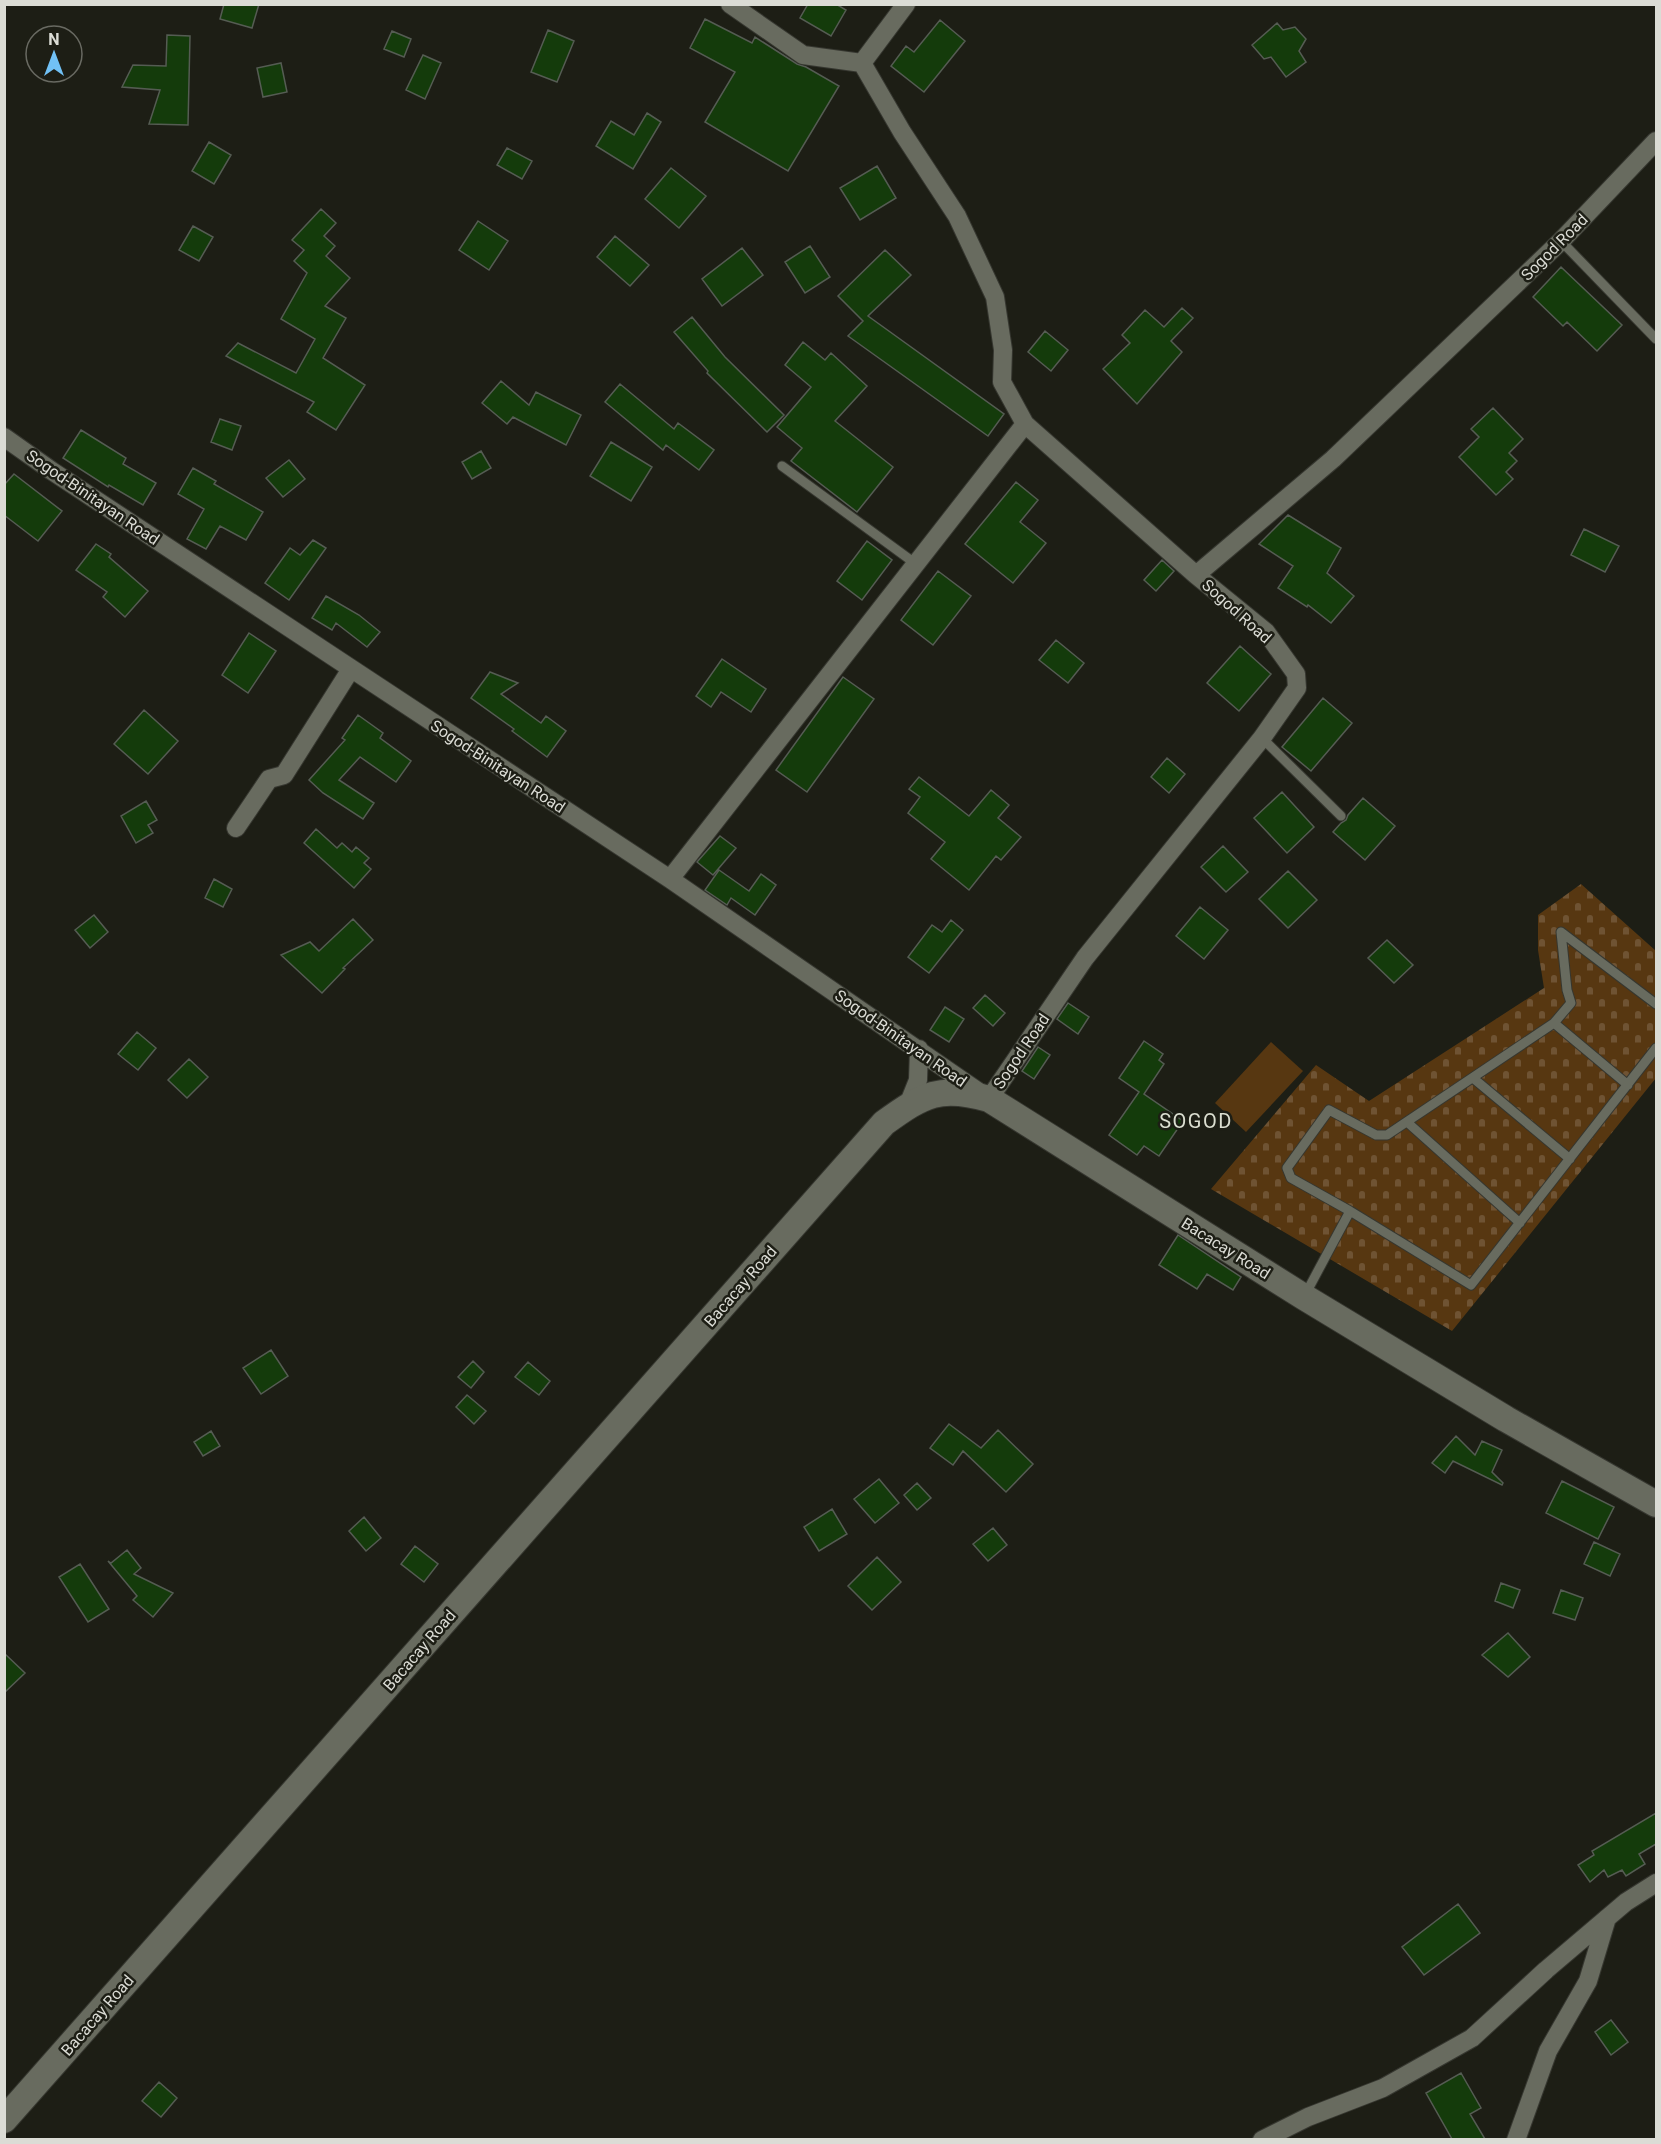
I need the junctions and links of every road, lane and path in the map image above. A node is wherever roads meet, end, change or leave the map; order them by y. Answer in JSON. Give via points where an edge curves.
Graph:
{"nodes":[{"id":1,"x":730,"y":4,"type":"edge"},
{"id":2,"x":906,"y":4,"type":"edge"},
{"id":3,"x":862,"y":63,"type":"junction"},
{"id":4,"x":1656,"y":141,"type":"edge"},
{"id":5,"x":1561,"y":241,"type":"junction"},
{"id":6,"x":1656,"y":339,"type":"edge"},
{"id":7,"x":1025,"y":424,"type":"junction"},
{"id":8,"x":4,"y":437,"type":"edge"},
{"id":9,"x":782,"y":466,"type":"dead end"},
{"id":10,"x":916,"y":564,"type":"junction"},
{"id":11,"x":1196,"y":575,"type":"junction"},
{"id":12,"x":351,"y":669,"type":"junction"},
{"id":13,"x":1262,"y":738,"type":"junction"},
{"id":14,"x":1341,"y":816,"type":"dead end"},
{"id":15,"x":236,"y":828,"type":"dead end"},
{"id":16,"x":670,"y":879,"type":"junction"},
{"id":17,"x":1656,"y":1004,"type":"edge"},
{"id":18,"x":1554,"y":1023,"type":"junction"},
{"id":19,"x":1656,"y":1048,"type":"edge"},
{"id":20,"x":919,"y":1049,"type":"junction"},
{"id":21,"x":1473,"y":1078,"type":"junction"},
{"id":22,"x":1628,"y":1084,"type":"junction"},
{"id":23,"x":989,"y":1099,"type":"junction"},
{"id":24,"x":908,"y":1106,"type":"junction"},
{"id":25,"x":1407,"y":1122,"type":"junction"},
{"id":26,"x":1570,"y":1160,"type":"junction"},
{"id":27,"x":1350,"y":1211,"type":"junction"},
{"id":28,"x":1520,"y":1223,"type":"junction"},
{"id":29,"x":1304,"y":1297,"type":"junction"},
{"id":30,"x":1656,"y":1504,"type":"edge"},
{"id":31,"x":1656,"y":1883,"type":"edge"},
{"id":32,"x":1607,"y":1918,"type":"junction"},
{"id":33,"x":4,"y":2120,"type":"edge"},
{"id":34,"x":1262,"y":2139,"type":"edge"},
{"id":35,"x":1516,"y":2139,"type":"edge"}],
"edges":[{"from":1,"to":3,"type":"street","via":[[803,55]]},
{"from":2,"to":3,"type":"street"},
{"from":3,"to":7,"type":"street","via":[[957,216],[994,297],[1003,350],[1002,382]]},
{"from":4,"to":5,"type":"street","name":"Sogod Road"},
{"from":5,"to":6,"type":"lane"},
{"from":5,"to":11,"type":"street","name":"Sogod Road","via":[[1333,459]]},
{"from":7,"to":10,"type":"street"},
{"from":7,"to":11,"type":"street"},
{"from":8,"to":12,"type":"street","name":"Sogod-Binitayan Road"},
{"from":9,"to":10,"type":"lane"},
{"from":10,"to":16,"type":"street"},
{"from":11,"to":13,"type":"street","name":"Sogod Road","via":[[1266,632],[1296,674],[1298,688]]},
{"from":12,"to":15,"type":"street","via":[[284,775],[269,779]]},
{"from":12,"to":16,"type":"street","name":"Sogod-Binitayan Road"},
{"from":13,"to":14,"type":"lane"},
{"from":13,"to":23,"type":"street","name":"Sogod Road","via":[[1085,958]]},
{"from":16,"to":20,"type":"street","name":"Sogod-Binitayan Road"},
{"from":17,"to":18,"type":"lane","via":[[1561,932],[1571,1003]]},
{"from":18,"to":21,"type":"lane"},
{"from":18,"to":22,"type":"lane"},
{"from":19,"to":22,"type":"lane"},
{"from":20,"to":23,"type":"street","name":"Sogod-Binitayan Road"},
{"from":20,"to":24,"type":"street","via":[[918,1080]]},
{"from":21,"to":25,"type":"lane"},
{"from":21,"to":26,"type":"lane"},
{"from":22,"to":26,"type":"lane"},
{"from":23,"to":24,"type":"main road","name":"Bacacay Road","via":[[951,1091],[931,1094]]},
{"from":23,"to":29,"type":"main road","name":"Bacacay Road"},
{"from":24,"to":33,"type":"main road","name":"Bacacay Road","via":[[884,1123]]},
{"from":25,"to":27,"type":"lane","via":[[1387,1135],[1376,1135],[1329,1110],[1287,1168],[1291,1178]]},
{"from":25,"to":28,"type":"lane"},
{"from":26,"to":28,"type":"lane"},
{"from":27,"to":28,"type":"lane","via":[[1472,1286]]},
{"from":27,"to":29,"type":"lane"},
{"from":29,"to":30,"type":"main road","name":"Bacacay Road"},
{"from":31,"to":32,"type":"street"},
{"from":32,"to":34,"type":"street","via":[[1472,2038],[1383,2088]]},
{"from":32,"to":35,"type":"street","via":[[1588,1981],[1548,2051]]}]}
